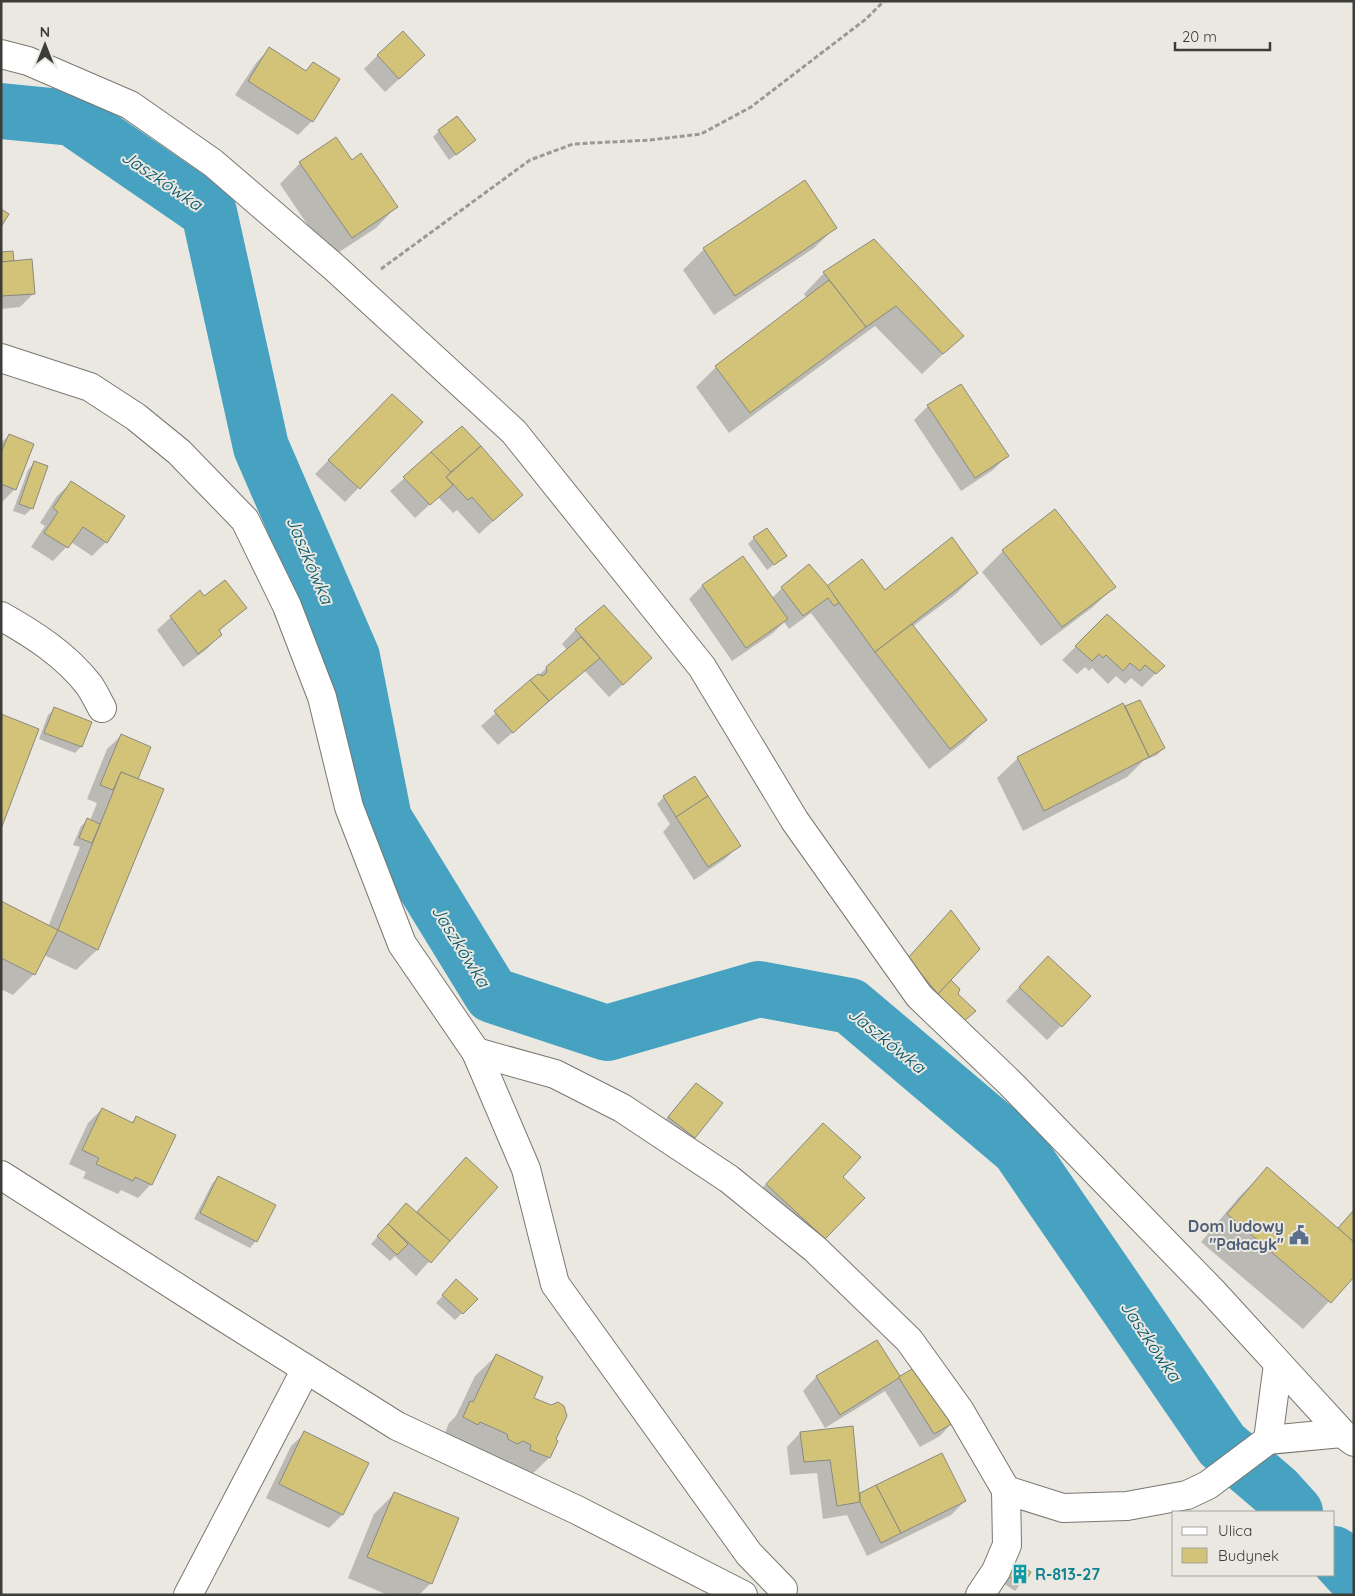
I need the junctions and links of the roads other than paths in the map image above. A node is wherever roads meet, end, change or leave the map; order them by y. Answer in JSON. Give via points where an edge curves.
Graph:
{"nodes":[{"id":1,"x":1,"y":54,"type":"edge"},
{"id":2,"x":1,"y":358,"type":"edge"},
{"id":3,"x":1,"y":616,"type":"edge"},
{"id":4,"x":102,"y":708,"type":"dead end"},
{"id":5,"x":476,"y":1052,"type":"junction"},
{"id":6,"x":1,"y":1175,"type":"edge"},
{"id":7,"x":1278,"y":1364,"type":"junction"},
{"id":8,"x":306,"y":1369,"type":"junction"},
{"id":9,"x":1348,"y":1437,"type":"edge"},
{"id":10,"x":1264,"y":1443,"type":"junction"},
{"id":11,"x":1006,"y":1490,"type":"junction"},
{"id":12,"x":787,"y":1593,"type":"edge"},
{"id":13,"x":188,"y":1595,"type":"edge"},
{"id":14,"x":743,"y":1595,"type":"edge"},
{"id":15,"x":980,"y":1595,"type":"edge"}],
"edges":[{"from":1,"to":7,"type":"street","via":[[28,61],[130,105],[213,164],[356,287],[514,432],[702,667],[796,821],[919,996],[1011,1084],[1212,1290]]},
{"from":2,"to":5,"type":"street","via":[[90,387],[136,417],[179,452],[245,520],[287,606],[322,697],[348,807],[402,944]]},
{"from":3,"to":4,"type":"street","via":[[28,631],[62,657],[89,685]]},
{"from":5,"to":11,"type":"street","via":[[555,1074],[622,1108],[729,1180],[815,1250],[909,1340],[960,1410]]},
{"from":5,"to":12,"type":"street","via":[[526,1169],[555,1284],[749,1554]]},
{"from":6,"to":8,"type":"street"},
{"from":7,"to":9,"type":"street"},
{"from":7,"to":10,"type":"street"},
{"from":8,"to":13,"type":"street"},
{"from":8,"to":14,"type":"street","via":[[397,1426],[577,1510]]},
{"from":9,"to":10,"type":"street"},
{"from":10,"to":11,"type":"street","via":[[1208,1485],[1187,1495],[1127,1506],[1063,1508]]},
{"from":11,"to":15,"type":"street","via":[[1007,1545],[996,1571]]}]}
